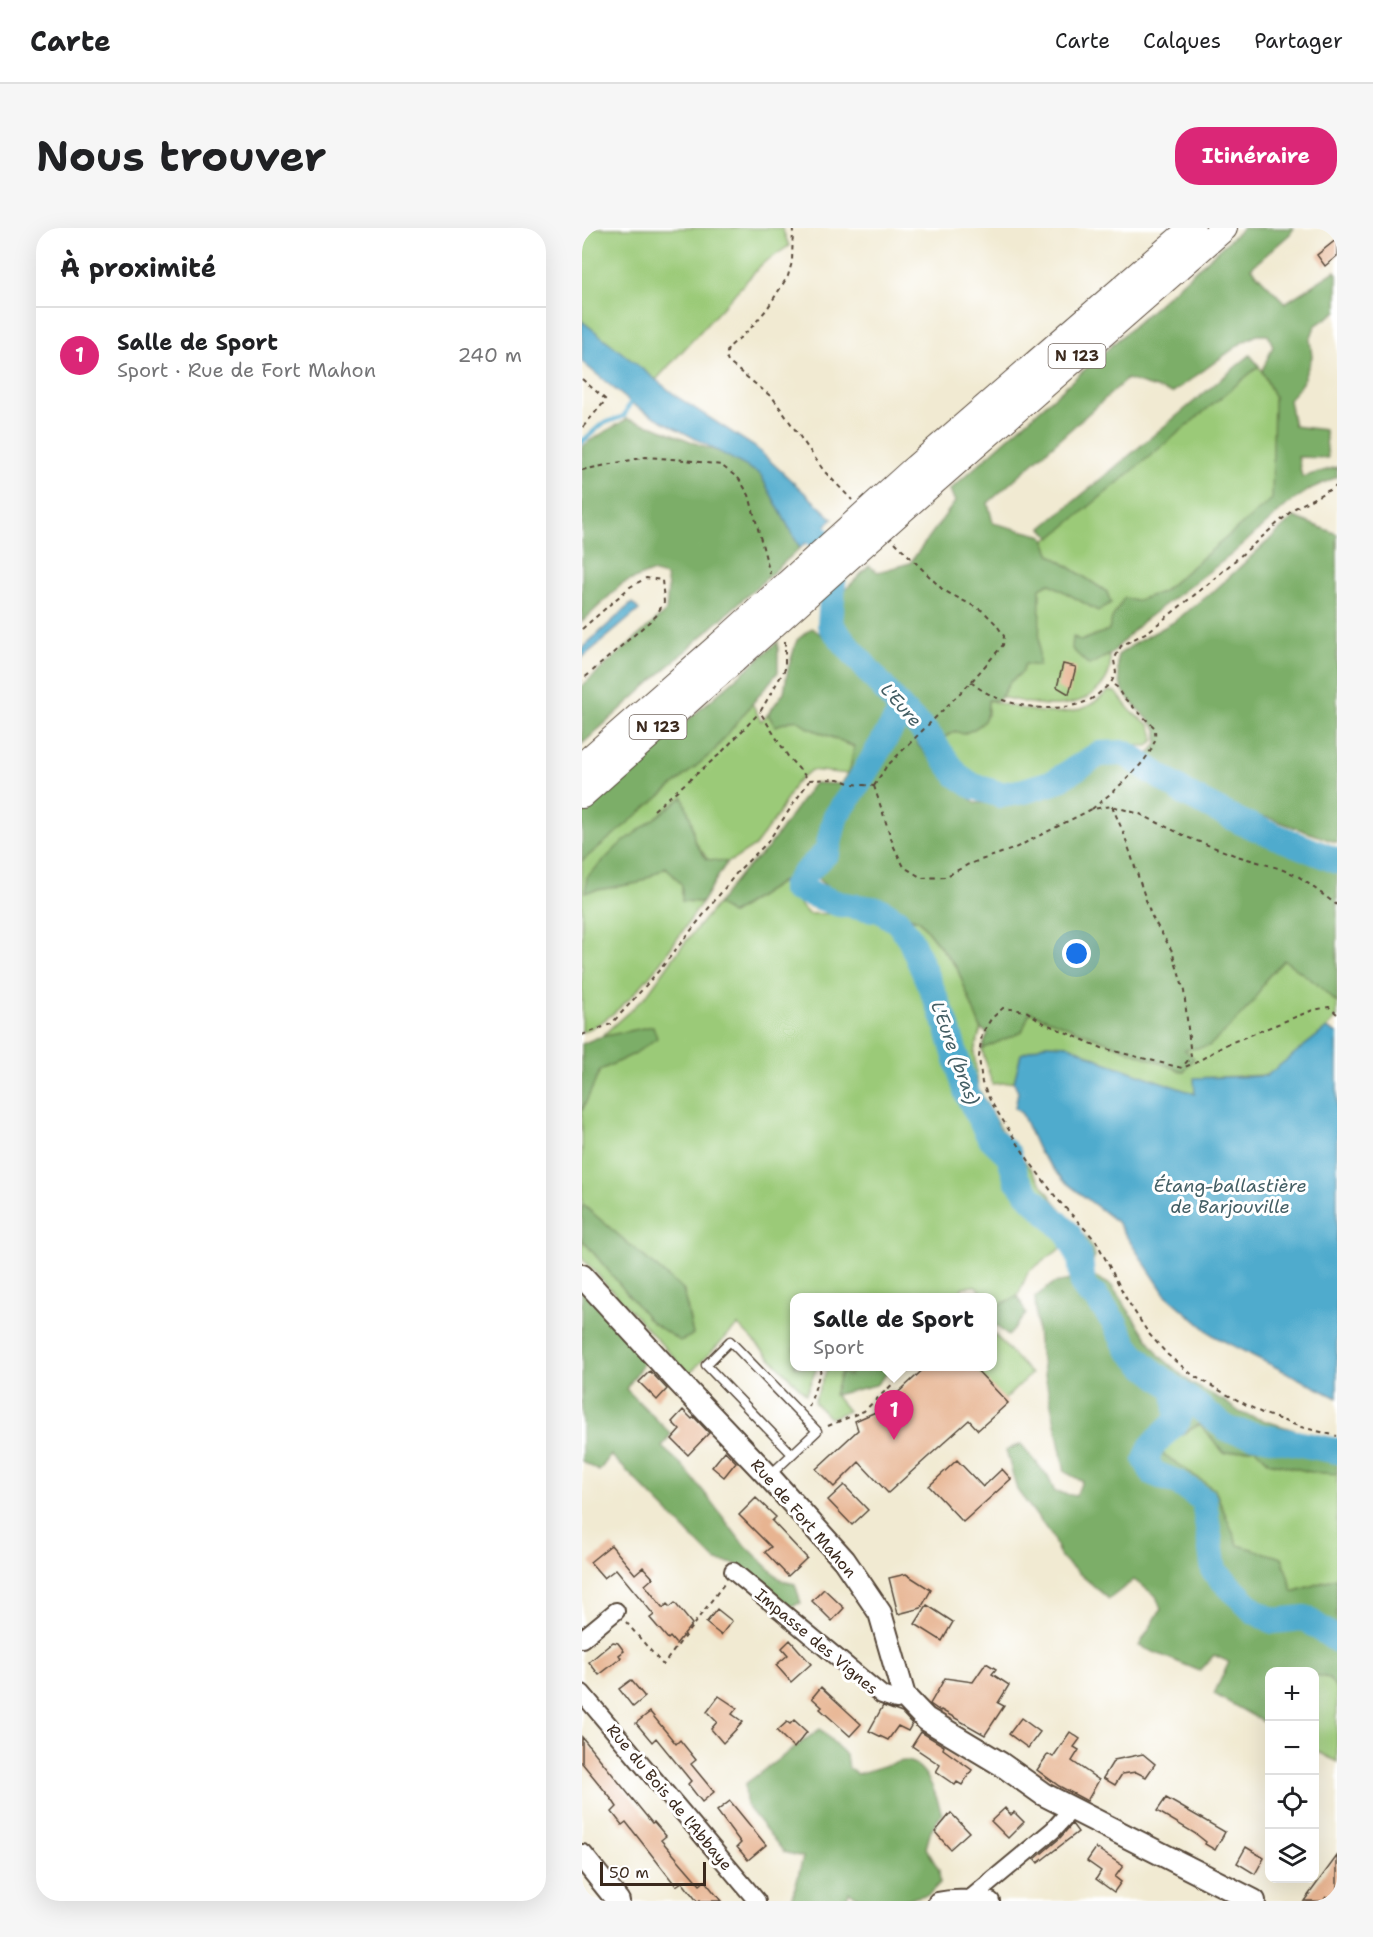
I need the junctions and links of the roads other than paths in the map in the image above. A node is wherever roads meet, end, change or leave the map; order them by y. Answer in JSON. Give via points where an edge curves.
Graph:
{"nodes":[{"id":1,"x":1192,"y":228,"type":"edge"},
{"id":2,"x":1224,"y":228,"type":"edge"},
{"id":3,"x":922,"y":477,"type":"junction"},
{"id":4,"x":728,"y":651,"type":"junction"},
{"id":5,"x":582,"y":766,"type":"edge"},
{"id":6,"x":582,"y":795,"type":"edge"},
{"id":7,"x":582,"y":1276,"type":"edge"},
{"id":8,"x":792,"y":1454,"type":"junction"},
{"id":9,"x":768,"y":1476,"type":"junction"},
{"id":10,"x":733,"y":1571,"type":"road end"},
{"id":11,"x":616,"y":1611,"type":"road end"},
{"id":12,"x":582,"y":1639,"type":"edge"},
{"id":13,"x":582,"y":1693,"type":"edge"},
{"id":14,"x":904,"y":1696,"type":"junction"},
{"id":15,"x":1071,"y":1810,"type":"junction"},
{"id":16,"x":582,"y":1856,"type":"edge"},
{"id":17,"x":970,"y":1899,"type":"junction"},
{"id":18,"x":618,"y":1901,"type":"edge"},
{"id":19,"x":757,"y":1901,"type":"edge"},
{"id":20,"x":937,"y":1901,"type":"edge"},
{"id":21,"x":991,"y":1901,"type":"edge"},
{"id":22,"x":1254,"y":1901,"type":"edge"}],
"edges":[{"from":1,"to":3,"type":"main road","number":"N 123"},
{"from":2,"to":3,"type":"main road","number":"N 123"},
{"from":3,"to":4,"type":"main road","number":"N 123","bridge":true},
{"from":4,"to":5,"type":"main road","number":"N 123"},
{"from":4,"to":6,"type":"main road","number":"N 123"},
{"from":7,"to":9,"type":"street","name":"Rue de Fort Mahon"},
{"from":8,"to":8,"type":"lane","via":[[817,1431],[730,1341],[706,1365]]},
{"from":8,"to":9,"type":"lane"},
{"from":9,"to":14,"type":"street","name":"Rue de Fort Mahon","via":[[844,1560],[880,1612]]},
{"from":10,"to":14,"type":"street","name":"Impasse des Vignes","via":[[882,1695],[896,1700]]},
{"from":11,"to":12,"type":"street"},
{"from":13,"to":19,"type":"street","name":"Rue du Bois de l'Abbaye"},
{"from":14,"to":15,"type":"street","name":"Rue de Fort Mahon","via":[[926,1719]]},
{"from":15,"to":17,"type":"street","via":[[1053,1830]]},
{"from":15,"to":22,"type":"street","name":"Rue de Fort Mahon"},
{"from":16,"to":18,"type":"street"},
{"from":17,"to":20,"type":"street"},
{"from":17,"to":21,"type":"street"}]}
